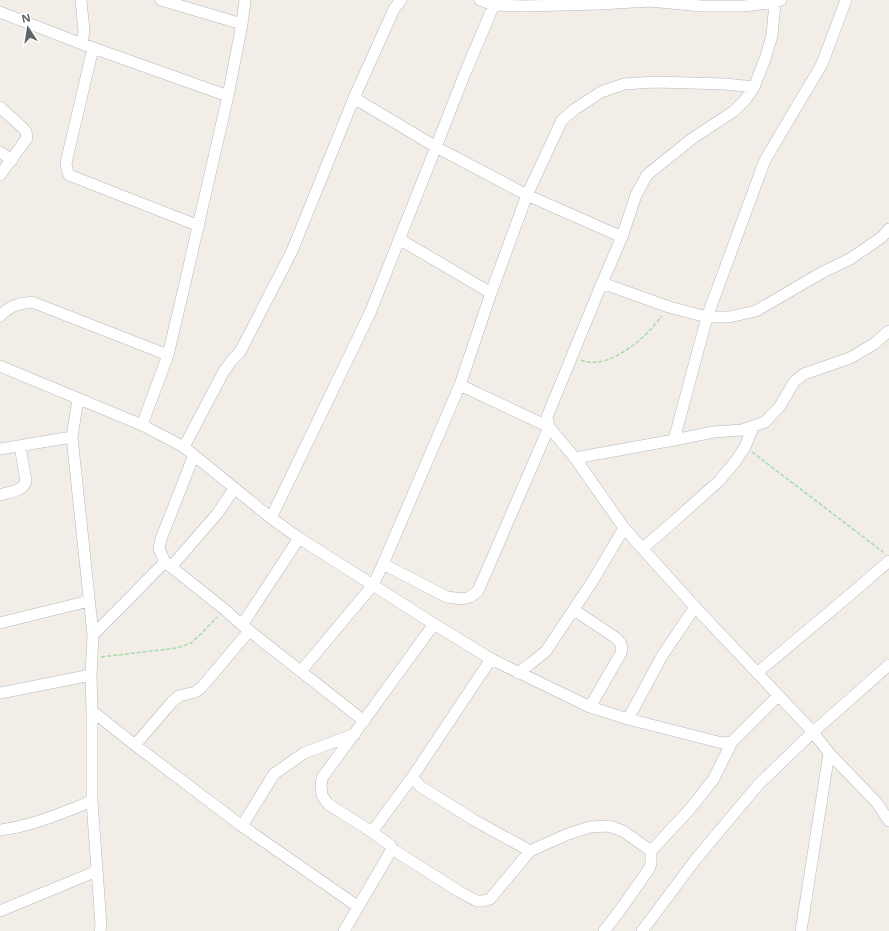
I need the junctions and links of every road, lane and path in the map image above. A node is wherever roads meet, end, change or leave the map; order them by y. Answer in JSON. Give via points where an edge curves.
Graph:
{"nodes":[{"id":1,"x":81,"y":0,"type":"edge"},
{"id":2,"x":161,"y":0,"type":"edge"},
{"id":3,"x":245,"y":0,"type":"edge"},
{"id":4,"x":401,"y":0,"type":"edge"},
{"id":5,"x":480,"y":0,"type":"edge"},
{"id":6,"x":846,"y":0,"type":"edge"},
{"id":7,"x":778,"y":1,"type":"edge"},
{"id":8,"x":600,"y":2,"type":"edge"},
{"id":9,"x":495,"y":3,"type":"edge"},
{"id":10,"x":0,"y":12,"type":"edge"},
{"id":11,"x":242,"y":24,"type":"junction"},
{"id":12,"x":82,"y":44,"type":"junction"},
{"id":13,"x":94,"y":48,"type":"junction"},
{"id":14,"x":754,"y":87,"type":"junction"},
{"id":15,"x":228,"y":96,"type":"junction"},
{"id":16,"x":354,"y":98,"type":"junction"},
{"id":17,"x":0,"y":107,"type":"edge"},
{"id":18,"x":436,"y":147,"type":"junction"},
{"id":19,"x":0,"y":152,"type":"edge"},
{"id":20,"x":12,"y":160,"type":"junction"},
{"id":21,"x":0,"y":176,"type":"edge"},
{"id":22,"x":527,"y":195,"type":"junction"},
{"id":23,"x":199,"y":226,"type":"junction"},
{"id":24,"x":889,"y":229,"type":"edge"},
{"id":25,"x":622,"y":237,"type":"junction"},
{"id":26,"x":399,"y":239,"type":"junction"},
{"id":27,"x":602,"y":283,"type":"junction"},
{"id":28,"x":492,"y":293,"type":"junction"},
{"id":29,"x":669,"y":307,"type":"junction"},
{"id":30,"x":0,"y":316,"type":"edge"},
{"id":31,"x":707,"y":317,"type":"junction"},
{"id":32,"x":889,"y":331,"type":"edge"},
{"id":33,"x":168,"y":355,"type":"junction"},
{"id":34,"x":572,"y":356,"type":"junction"},
{"id":35,"x":0,"y":366,"type":"edge"},
{"id":36,"x":460,"y":385,"type":"junction"},
{"id":37,"x":78,"y":398,"type":"junction"},
{"id":38,"x":142,"y":425,"type":"junction"},
{"id":39,"x":549,"y":427,"type":"junction"},
{"id":40,"x":753,"y":427,"type":"junction"},
{"id":41,"x":72,"y":437,"type":"junction"},
{"id":42,"x":674,"y":440,"type":"junction"},
{"id":43,"x":20,"y":446,"type":"junction"},
{"id":44,"x":184,"y":447,"type":"junction"},
{"id":45,"x":745,"y":447,"type":"junction"},
{"id":46,"x":0,"y":449,"type":"edge"},
{"id":47,"x":194,"y":455,"type":"junction"},
{"id":48,"x":575,"y":458,"type":"junction"},
{"id":49,"x":234,"y":488,"type":"junction"},
{"id":50,"x":0,"y":495,"type":"edge"},
{"id":51,"x":271,"y":518,"type":"junction"},
{"id":52,"x":624,"y":528,"type":"junction"},
{"id":53,"x":299,"y":538,"type":"junction"},
{"id":54,"x":643,"y":548,"type":"junction"},
{"id":55,"x":886,"y":557,"type":"edge"},
{"id":56,"x":168,"y":564,"type":"junction"},
{"id":57,"x":383,"y":564,"type":"junction"},
{"id":58,"x":373,"y":585,"type":"junction"},
{"id":59,"x":89,"y":601,"type":"junction"},
{"id":60,"x":695,"y":607,"type":"junction"},
{"id":61,"x":224,"y":609,"type":"junction"},
{"id":62,"x":574,"y":610,"type":"junction"},
{"id":63,"x":0,"y":623,"type":"edge"},
{"id":64,"x":434,"y":624,"type":"junction"},
{"id":65,"x":246,"y":628,"type":"junction"},
{"id":66,"x":93,"y":635,"type":"junction"},
{"id":67,"x":92,"y":659,"type":"junction"},
{"id":68,"x":491,"y":659,"type":"junction"},
{"id":69,"x":889,"y":665,"type":"edge"},
{"id":70,"x":301,"y":671,"type":"junction"},
{"id":71,"x":518,"y":673,"type":"junction"},
{"id":72,"x":757,"y":673,"type":"junction"},
{"id":73,"x":91,"y":675,"type":"junction"},
{"id":74,"x":0,"y":693,"type":"edge"},
{"id":75,"x":778,"y":696,"type":"junction"},
{"id":76,"x":590,"y":707,"type":"junction"},
{"id":77,"x":92,"y":711,"type":"junction"},
{"id":78,"x":628,"y":719,"type":"junction"},
{"id":79,"x":364,"y":721,"type":"junction"},
{"id":80,"x":813,"y":732,"type":"junction"},
{"id":81,"x":354,"y":734,"type":"junction"},
{"id":82,"x":732,"y":742,"type":"junction"},
{"id":83,"x":135,"y":745,"type":"junction"},
{"id":84,"x":829,"y":753,"type":"junction"},
{"id":85,"x":413,"y":776,"type":"junction"},
{"id":86,"x":92,"y":801,"type":"junction"},
{"id":87,"x":889,"y":821,"type":"edge"},
{"id":88,"x":242,"y":826,"type":"junction"},
{"id":89,"x":0,"y":830,"type":"edge"},
{"id":90,"x":372,"y":832,"type":"junction"},
{"id":91,"x":392,"y":849,"type":"junction"},
{"id":92,"x":530,"y":851,"type":"junction"},
{"id":93,"x":651,"y":851,"type":"junction"},
{"id":94,"x":97,"y":871,"type":"junction"},
{"id":95,"x":357,"y":906,"type":"junction"},
{"id":96,"x":0,"y":910,"type":"edge"},
{"id":97,"x":100,"y":931,"type":"edge"},
{"id":98,"x":344,"y":931,"type":"edge"},
{"id":99,"x":604,"y":931,"type":"edge"},
{"id":100,"x":642,"y":931,"type":"edge"},
{"id":101,"x":801,"y":931,"type":"edge"}],
"edges":[{"from":1,"to":12,"type":"street","via":[[84,31]]},
{"from":2,"to":11,"type":"street"},
{"from":3,"to":11,"type":"street"},
{"from":4,"to":16,"type":"street","via":[[394,9]]},
{"from":5,"to":9,"type":"street"},
{"from":6,"to":31,"type":"street","via":[[822,64],[765,160]]},
{"from":7,"to":8,"type":"street","via":[[744,6],[701,6],[650,1]]},
{"from":7,"to":14,"type":"street","via":[[772,36]]},
{"from":8,"to":9,"type":"street","via":[[525,6]]},
{"from":9,"to":18,"type":"street"},
{"from":10,"to":12,"type":"street"},
{"from":11,"to":15,"type":"street"},
{"from":12,"to":13,"type":"street"},
{"from":13,"to":15,"type":"street"},
{"from":13,"to":23,"type":"street","via":[[66,163],[69,175]]},
{"from":14,"to":22,"type":"street","via":[[655,82],[624,84],[601,92],[562,120]]},
{"from":14,"to":25,"type":"street","via":[[734,111],[693,138],[647,176],[636,196]]},
{"from":15,"to":23,"type":"street"},
{"from":16,"to":18,"type":"street"},
{"from":16,"to":44,"type":"street","via":[[292,251],[240,352],[224,371]]},
{"from":17,"to":20,"type":"street","via":[[26,132],[26,138]]},
{"from":18,"to":22,"type":"street"},
{"from":18,"to":26,"type":"street"},
{"from":19,"to":20,"type":"street"},
{"from":20,"to":21,"type":"street"},
{"from":22,"to":25,"type":"street"},
{"from":22,"to":28,"type":"street"},
{"from":23,"to":33,"type":"street"},
{"from":24,"to":31,"type":"street","via":[[882,237],[850,259],[756,312],[729,317]]},
{"from":25,"to":27,"type":"street"},
{"from":26,"to":28,"type":"street"},
{"from":26,"to":51,"type":"street","via":[[370,313]]},
{"from":27,"to":29,"type":"street"},
{"from":27,"to":34,"type":"street"},
{"from":28,"to":36,"type":"street"},
{"from":29,"to":31,"type":"street"},
{"from":29,"to":34,"type":"path","via":[[650,330],[630,348],[607,360],[586,362]]},
{"from":30,"to":33,"type":"street","via":[[18,304],[32,302]]},
{"from":31,"to":42,"type":"street"},
{"from":32,"to":40,"type":"street","via":[[874,344],[850,358],[804,374],[794,382],[780,406],[765,422]]},
{"from":33,"to":38,"type":"street"},
{"from":34,"to":39,"type":"street","via":[[547,417]]},
{"from":35,"to":37,"type":"street"},
{"from":36,"to":39,"type":"street"},
{"from":36,"to":57,"type":"street"},
{"from":37,"to":38,"type":"street"},
{"from":37,"to":41,"type":"street"},
{"from":38,"to":44,"type":"street"},
{"from":39,"to":48,"type":"street"},
{"from":39,"to":57,"type":"street","via":[[478,591],[462,599],[447,597]]},
{"from":40,"to":42,"type":"street"},
{"from":40,"to":45,"type":"street"},
{"from":41,"to":43,"type":"street"},
{"from":41,"to":59,"type":"street"},
{"from":42,"to":48,"type":"street"},
{"from":43,"to":46,"type":"street"},
{"from":43,"to":50,"type":"street","via":[[25,484],[22,488]]},
{"from":44,"to":47,"type":"street"},
{"from":45,"to":54,"type":"street","via":[[719,481]]},
{"from":45,"to":55,"type":"path"},
{"from":47,"to":49,"type":"street"},
{"from":47,"to":56,"type":"street","via":[[160,539],[159,550]]},
{"from":48,"to":52,"type":"street"},
{"from":49,"to":51,"type":"street"},
{"from":49,"to":56,"type":"street","via":[[217,514]]},
{"from":51,"to":53,"type":"street"},
{"from":52,"to":54,"type":"street"},
{"from":52,"to":62,"type":"street"},
{"from":53,"to":58,"type":"street"},
{"from":53,"to":65,"type":"street"},
{"from":54,"to":60,"type":"street"},
{"from":55,"to":72,"type":"street","via":[[858,588]]},
{"from":56,"to":61,"type":"street"},
{"from":56,"to":66,"type":"street"},
{"from":57,"to":58,"type":"street"},
{"from":58,"to":64,"type":"street"},
{"from":58,"to":70,"type":"street"},
{"from":59,"to":63,"type":"street"},
{"from":59,"to":66,"type":"street"},
{"from":60,"to":72,"type":"street"},
{"from":60,"to":78,"type":"street","via":[[662,656]]},
{"from":61,"to":65,"type":"street"},
{"from":61,"to":67,"type":"path","via":[[191,643],[177,648]]},
{"from":62,"to":71,"type":"street","via":[[546,651]]},
{"from":62,"to":76,"type":"street","via":[[616,638],[621,642],[622,648]]},
{"from":64,"to":68,"type":"street"},
{"from":64,"to":79,"type":"street"},
{"from":65,"to":70,"type":"street"},
{"from":65,"to":83,"type":"street","via":[[202,687],[195,692],[179,696],[172,702]]},
{"from":66,"to":67,"type":"street"},
{"from":67,"to":73,"type":"street"},
{"from":68,"to":71,"type":"street"},
{"from":68,"to":85,"type":"street"},
{"from":69,"to":80,"type":"street"},
{"from":70,"to":79,"type":"street"},
{"from":71,"to":76,"type":"street"},
{"from":72,"to":75,"type":"street"},
{"from":73,"to":74,"type":"street"},
{"from":73,"to":77,"type":"street"},
{"from":75,"to":80,"type":"street"},
{"from":75,"to":82,"type":"street"},
{"from":76,"to":78,"type":"street"},
{"from":77,"to":83,"type":"street"},
{"from":77,"to":86,"type":"street"},
{"from":78,"to":82,"type":"street","via":[[722,743]]},
{"from":79,"to":81,"type":"street"},
{"from":80,"to":84,"type":"street"},
{"from":80,"to":100,"type":"street","via":[[758,785],[696,859]]},
{"from":81,"to":88,"type":"street","via":[[304,753],[274,774]]},
{"from":81,"to":90,"type":"street","via":[[322,778],[322,795],[328,804]]},
{"from":82,"to":93,"type":"street","via":[[713,780]]},
{"from":83,"to":88,"type":"street"},
{"from":84,"to":87,"type":"street","via":[[877,804]]},
{"from":84,"to":101,"type":"street"},
{"from":85,"to":90,"type":"street"},
{"from":85,"to":92,"type":"street","via":[[421,787]]},
{"from":86,"to":89,"type":"street","via":[[39,821]]},
{"from":86,"to":94,"type":"street"},
{"from":88,"to":95,"type":"street"},
{"from":90,"to":91,"type":"street"},
{"from":91,"to":92,"type":"street","via":[[477,901],[490,899]]},
{"from":91,"to":95,"type":"street"},
{"from":92,"to":93,"type":"street","via":[[590,827],[609,826],[623,831]]},
{"from":93,"to":99,"type":"street","via":[[649,869]]},
{"from":94,"to":96,"type":"street"},
{"from":94,"to":97,"type":"street"},
{"from":95,"to":98,"type":"street"}]}
